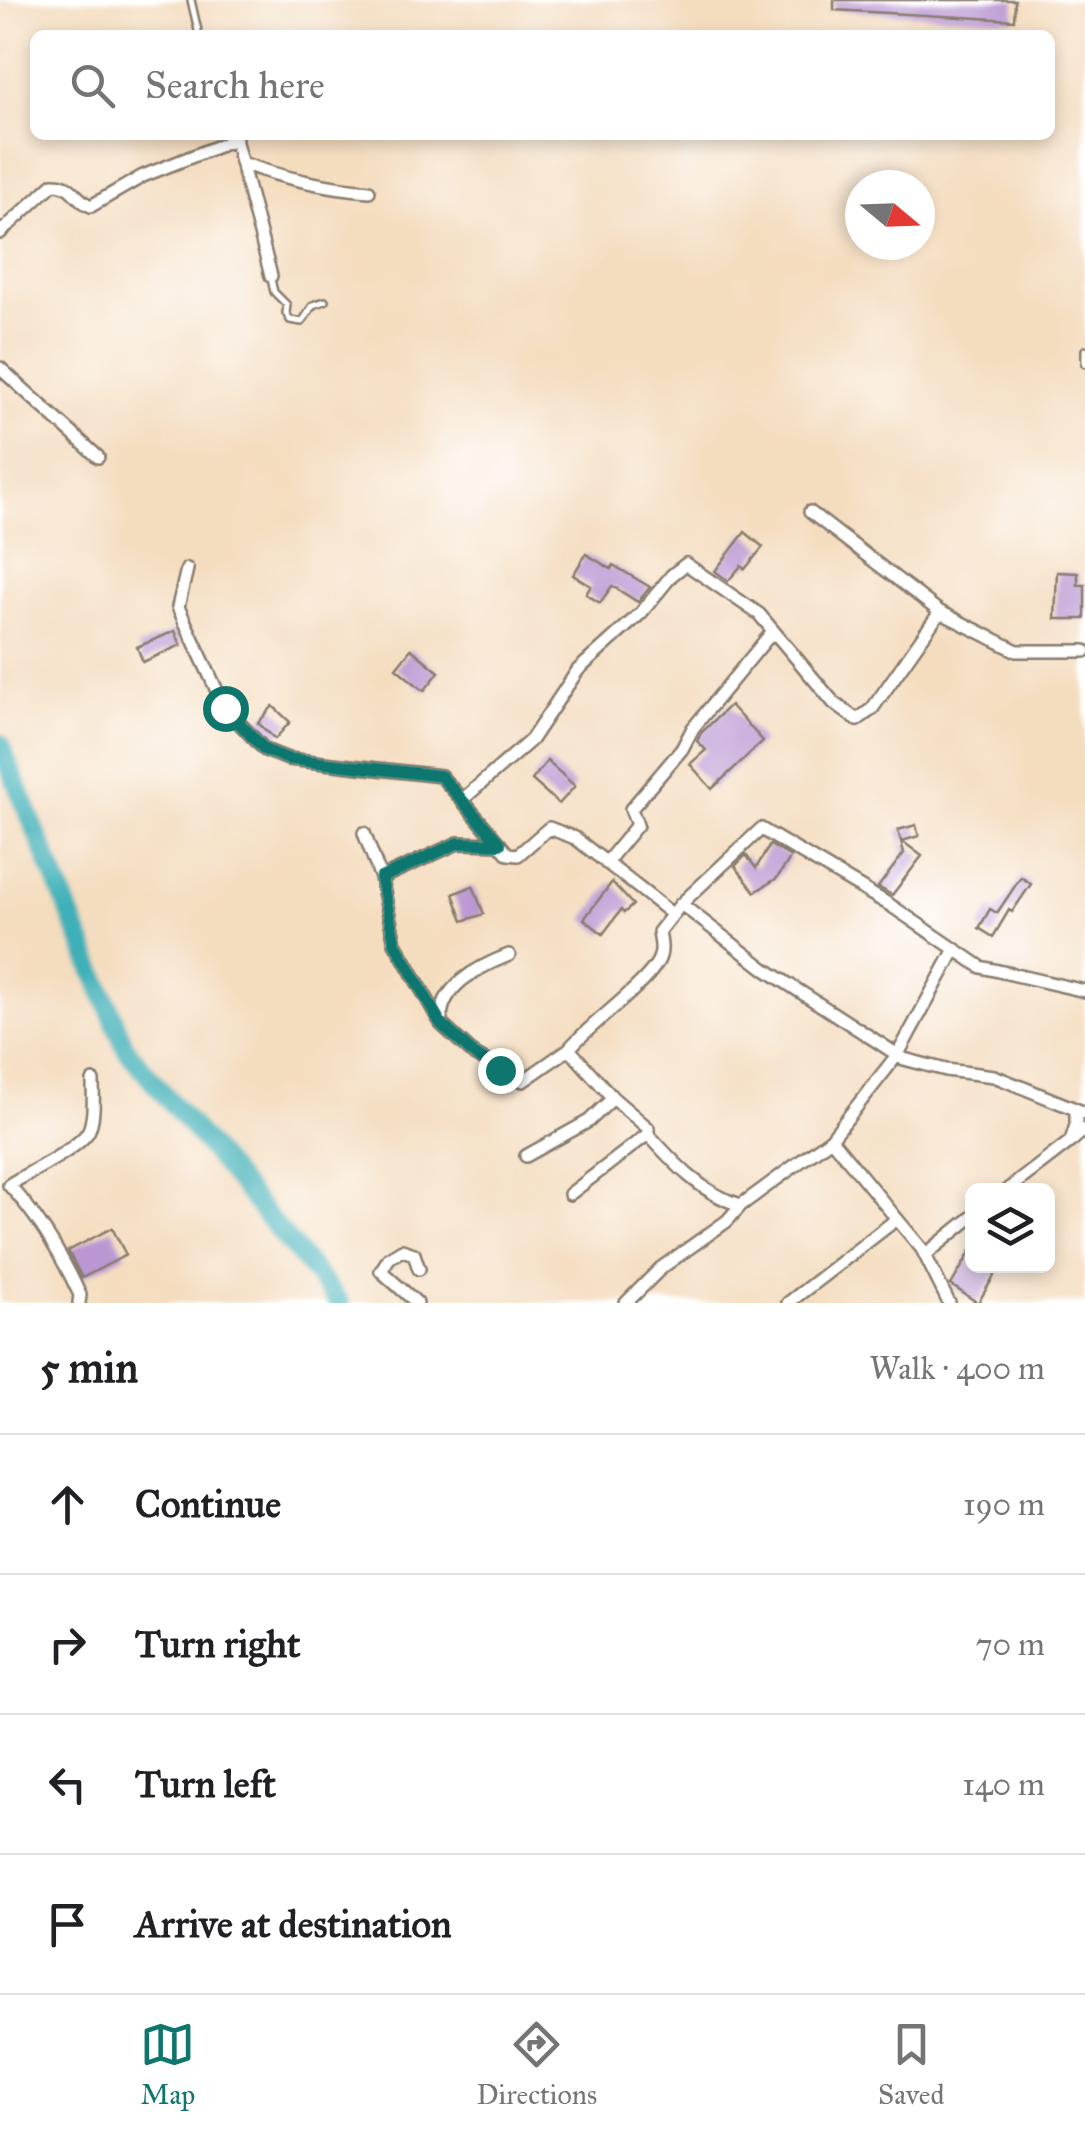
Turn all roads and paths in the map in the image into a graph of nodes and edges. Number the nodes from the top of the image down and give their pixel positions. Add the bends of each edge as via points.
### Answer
1 (191, 0) edge
2 (198, 30) edge
3 (228, 140) edge
4 (236, 140) edge
5 (242, 163) junction
6 (369, 191) dead end
7 (0, 233) edge
8 (271, 276) joint
9 (325, 302) dead end
10 (1085, 350) edge
11 (1085, 364) edge
12 (0, 368) edge
13 (98, 457) dead end
14 (810, 512) dead end
15 (187, 569) dead end
16 (940, 612) junction
17 (772, 631) junction
18 (1085, 651) edge
19 (462, 800) junction
20 (364, 833) dead end
21 (500, 844) junction
22 (606, 863) junction
23 (381, 878) junction
24 (676, 909) junction
25 (954, 951) junction
26 (509, 955) dead end
27 (1085, 992) edge
28 (441, 1024) junction
29 (569, 1048) junction
30 (898, 1054) junction
31 (93, 1081) dead end
32 (613, 1098) junction
33 (1081, 1119) edge
34 (648, 1134) junction
35 (832, 1139) junction
36 (526, 1156) dead end
37 (1016, 1183) edge
38 (4, 1189) edge
39 (570, 1194) dead end
40 (741, 1206) junction
41 (897, 1219) junction
42 (965, 1223) edge
43 (925, 1254) junction
44 (419, 1269) dead end
45 (79, 1303) edge
46 (417, 1303) edge
47 (626, 1303) edge
48 (788, 1303) edge
49 (950, 1303) edge

1 - 2 lane
3 - 7 street via 91,206 72,188 53,184
4 - 5 street
5 - 6 street via 317,186
5 - 8 street
8 - 9 lane via 290,320 302,322 313,305
10 - 11 lane
12 - 13 street
14 - 16 street
15 - 19 street via 178,607 225,708 265,750 288,759 441,776
16 - 17 street via 858,720
16 - 18 street via 1017,651
17 - 19 street via 760,614 686,564 578,670 531,740
17 - 22 street via 630,808 636,825
19 - 21 street
20 - 23 street
21 - 22 street via 518,854 549,828 575,838
21 - 23 street via 458,843
22 - 24 street
23 - 28 street via 395,943
24 - 25 street via 761,829
24 - 29 street via 659,932 655,969
24 - 30 street
25 - 27 street via 981,967
25 - 30 street
26 - 28 street via 447,994
28 - 29 street via 475,1055 523,1081
29 - 32 street
30 - 33 street via 930,1067 994,1076
30 - 35 street
31 - 38 street via 88,1132
32 - 34 street
32 - 36 street via 589,1121
33 - 37 street via 1071,1141
34 - 39 street
34 - 40 street via 700,1184
35 - 40 street
35 - 41 street
38 - 45 street via 55,1247
40 - 47 street
41 - 43 street
41 - 48 street
42 - 43 street
43 - 49 street
44 - 46 street via 414,1254 402,1250 381,1271

